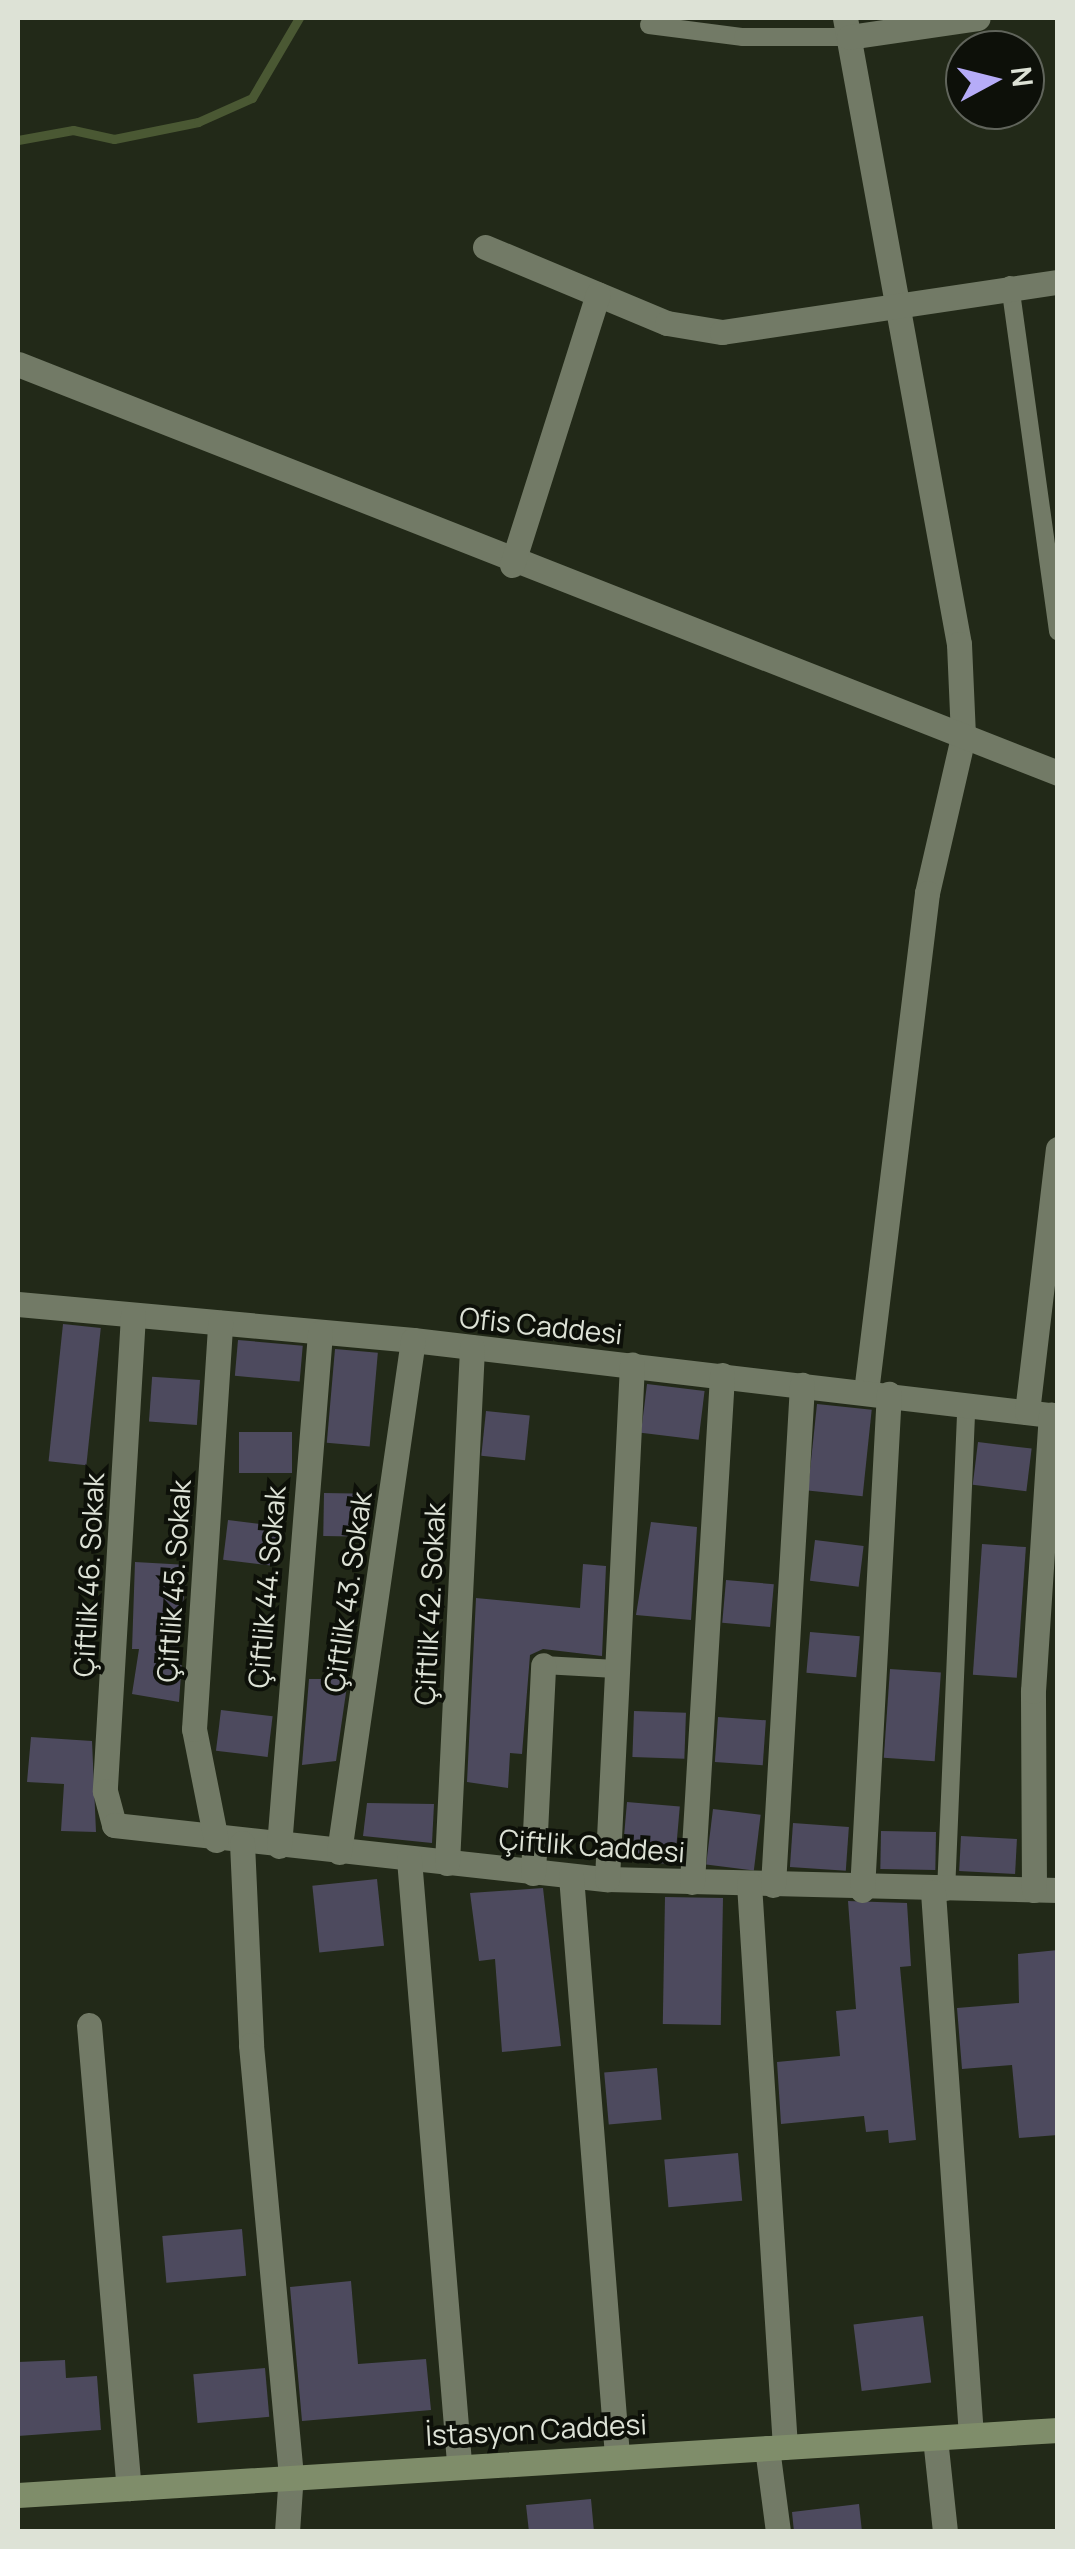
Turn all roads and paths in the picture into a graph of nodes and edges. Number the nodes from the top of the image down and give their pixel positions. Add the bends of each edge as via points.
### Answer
1 (978, 18) edge
2 (649, 25) dead end
3 (847, 27) edge
4 (485, 247) dead end
5 (1058, 282) edge
6 (1010, 284) junction
7 (598, 294) junction
8 (898, 301) junction
9 (18, 364) edge
10 (512, 565) junction
11 (1058, 632) edge
12 (963, 737) junction
13 (1058, 773) edge
14 (1058, 1148) edge
15 (18, 1304) edge
16 (133, 1315) junction
17 (220, 1323) junction
18 (320, 1333) junction
19 (414, 1340) junction
20 (472, 1348) junction
21 (632, 1365) junction
22 (722, 1375) junction
23 (802, 1385) junction
24 (878, 1393) junction
25 (966, 1404) junction
26 (1045, 1414) edge
27 (543, 1665) joint
28 (616, 1669) junction
29 (123, 1830) joint
30 (229, 1841) junction
31 (279, 1846) junction
32 (340, 1852) junction
33 (409, 1859) junction
34 (447, 1863) junction
35 (533, 1872) junction
36 (571, 1876) junction
37 (607, 1879) junction
38 (692, 1882) junction
39 (761, 1885) junction
40 (862, 1890) junction
41 (1046, 1890) edge
42 (940, 1892) junction
43 (89, 2025) dead end
44 (1058, 2430) edge
45 (971, 2435) junction
46 (935, 2438) junction
47 (776, 2448) junction
48 (617, 2455) junction
49 (459, 2462) junction
50 (291, 2473) junction
51 (128, 2488) junction
52 (18, 2495) edge
53 (287, 2532) edge
54 (778, 2532) edge
55 (946, 2532) edge

1 - 3 street
2 - 3 lane via 743,37
3 - 8 street
4 - 7 street
5 - 6 street
6 - 8 street
6 - 11 lane
7 - 8 street via 667,323 722,332
7 - 10 street
8 - 12 street via 959,644
9 - 10 street
10 - 12 street
12 - 13 street
12 - 24 street via 927,893
14 - 26 street
15 - 16 street, Ofis Caddesi
16 - 17 street, Ofis Caddesi
16 - 29 street, Çiftlik 46. Sokak via 105,1791 109,1819
17 - 18 street, Ofis Caddesi
17 - 30 street, Çiftlik 45. Sokak via 194,1729
18 - 19 street, Ofis Caddesi
18 - 31 street, Çiftlik 44. Sokak
19 - 20 street, Ofis Caddesi
19 - 32 street, Çiftlik 43. Sokak
20 - 21 street, Ofis Caddesi
20 - 34 street, Çiftlik 42. Sokak
21 - 22 street, Ofis Caddesi
21 - 28 street
22 - 23 street, Ofis Caddesi
22 - 38 street
23 - 24 street, Ofis Caddesi
23 - 39 street
24 - 25 street, Ofis Caddesi
24 - 40 street
25 - 26 street, Ofis Caddesi
25 - 42 lane
26 - 41 street via 1033,1692
27 - 28 lane
27 - 35 street
28 - 37 street
29 - 30 street, Çiftlik Caddesi
30 - 31 street, Çiftlik Caddesi
30 - 50 street, Çiftlik 45. Sokak
31 - 32 street, Çiftlik Caddesi
32 - 33 street, Çiftlik Caddesi
33 - 34 street, Çiftlik Caddesi
33 - 49 street
34 - 35 street, Çiftlik Caddesi
35 - 36 street, Çiftlik Caddesi
36 - 37 street, Çiftlik Caddesi
36 - 48 street
37 - 38 street, Çiftlik Caddesi
38 - 39 street, Çiftlik Caddesi
39 - 40 street, Çiftlik Caddesi
39 - 47 street
40 - 42 street, Çiftlik Caddesi
41 - 42 street, Çiftlik Caddesi
42 - 45 street
43 - 51 street
44 - 45 main road, İstasyon Caddesi
45 - 46 main road, İstasyon Caddesi
46 - 47 main road, İstasyon Caddesi
46 - 55 street
47 - 48 main road, İstasyon Caddesi
47 - 54 street
48 - 49 main road, İstasyon Caddesi
49 - 50 main road, İstasyon Caddesi
50 - 51 main road, İstasyon Caddesi
50 - 53 street, Çiftlik 45. Sokak
51 - 52 main road, İstasyon Caddesi

